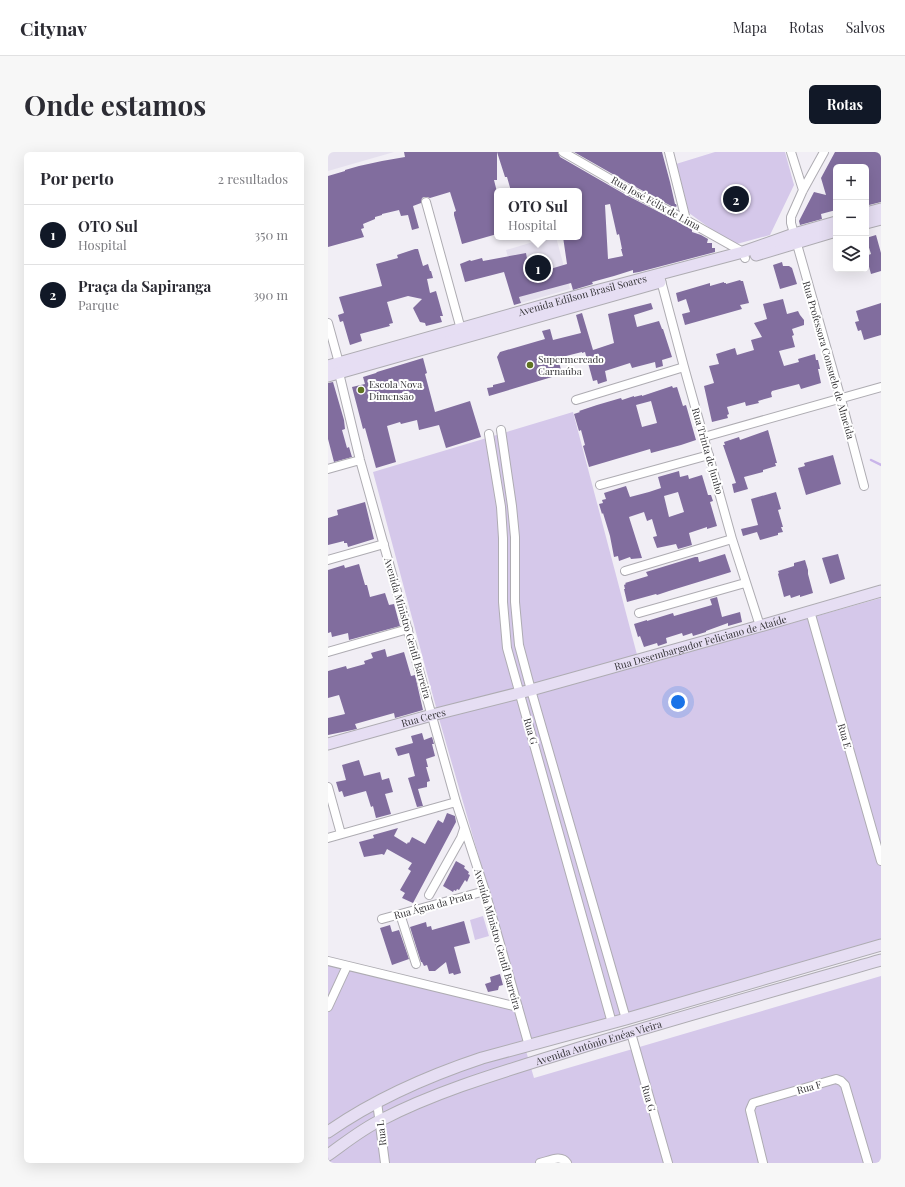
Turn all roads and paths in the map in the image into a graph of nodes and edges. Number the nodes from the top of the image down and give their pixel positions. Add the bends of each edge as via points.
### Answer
1 (563, 152) edge
2 (669, 152) edge
3 (791, 152) edge
4 (824, 152) edge
5 (803, 190) junction
6 (426, 202) dead end
7 (881, 209) edge
8 (869, 212) edge
9 (881, 219) edge
10 (686, 220) junction
11 (869, 222) edge
12 (833, 223) edge
13 (833, 232) edge
14 (795, 238) junction
15 (744, 255) junction
16 (660, 278) junction
17 (328, 323) edge
18 (462, 333) junction
19 (328, 366) edge
20 (684, 367) junction
21 (335, 371) edge
22 (881, 387) edge
23 (841, 399) junction
24 (576, 400) dead end
25 (501, 430) dead end
26 (489, 434) dead end
27 (704, 437) junction
28 (503, 440) junction
29 (490, 442) junction
30 (709, 455) junction
31 (360, 460) junction
32 (328, 469) edge
33 (600, 484) dead end
34 (864, 486) dead end
35 (732, 539) junction
36 (384, 544) junction
37 (328, 560) edge
38 (625, 571) dead end
39 (745, 583) junction
40 (881, 591) edge
41 (810, 612) junction
42 (639, 613) dead end
43 (760, 626) junction
44 (408, 629) junction
45 (328, 652) edge
46 (526, 691) junction
47 (432, 714) junction
48 (328, 744) edge
49 (328, 787) edge
50 (456, 802) junction
51 (464, 829) junction
52 (341, 834) junction
53 (328, 838) edge
54 (881, 861) edge
55 (485, 891) junction
56 (429, 895) dead end
57 (400, 914) junction
58 (382, 919) dead end
59 (881, 945) edge
60 (881, 960) edge
61 (328, 961) edge
62 (416, 964) dead end
63 (347, 966) junction
64 (328, 1007) edge
65 (518, 1007) junction
66 (626, 1019) junction
67 (612, 1023) junction
68 (631, 1032) junction
69 (529, 1046) junction
70 (377, 1102) junction
71 (380, 1120) junction
72 (328, 1132) edge
73 (328, 1155) edge
74 (385, 1163) edge
75 (540, 1163) edge
76 (567, 1163) edge
77 (668, 1163) edge
78 (764, 1163) edge
79 (868, 1163) edge

1 - 10 street, Rua José Félix de Lima
2 - 10 street
3 - 5 street
4 - 5 street, Rua Professora Consuelo de Almeida
5 - 14 street, Rua Professora Consuelo de Almeida via 791,220
6 - 18 street
7 - 8 street
9 - 11 street
10 - 15 street, Rua José Félix de Lima
12 - 14 street, Avenida Edilson Brasil Soares
13 - 14 street, Avenida Edilson Brasil Soares
14 - 15 street, Avenida Edilson Brasil Soares
14 - 23 street, Rua Professora Consuelo de Almeida
15 - 16 street, Avenida Edilson Brasil Soares
16 - 18 street, Avenida Edilson Brasil Soares via 573,297
16 - 20 street, Rua Trinta de Junho
17 - 21 street, Avenida Ministro Gentil Barreira
18 - 21 street, Avenida Edilson Brasil Soares
19 - 21 street, Avenida Edilson Brasil Soares
20 - 24 street
20 - 27 street, Rua Trinta de Junho
21 - 31 street, Avenida Ministro Gentil Barreira
22 - 23 street
23 - 27 street
23 - 34 street, Rua Professora Consuelo de Almeida
25 - 28 street, Rua G
26 - 29 street, Rua G
27 - 30 street, Rua Trinta de Junho
28 - 29 street
28 - 46 street, Rua G via 515,537 515,602
29 - 46 street, Rua G via 501,507 503,602 507,648
30 - 33 street
30 - 35 street, Rua Trinta de Junho
31 - 32 street
31 - 36 street, Avenida Ministro Gentil Barreira
35 - 38 street
35 - 39 street, Rua Trinta de Junho
36 - 37 street
36 - 44 street, Avenida Ministro Gentil Barreira
39 - 42 street
39 - 43 street, Rua Trinta de Junho
40 - 41 street, Rua Desembargador Feliciano de Ataíde
41 - 43 street, Rua Desembargador Feliciano de Ataíde
41 - 54 street, Rua E
43 - 46 street, Rua Desembargador Feliciano de Ataíde
44 - 45 street
44 - 47 street, Avenida Ministro Gentil Barreira
46 - 47 street, Rua Ceres
46 - 66 street, Rua G
46 - 67 street, Rua G
47 - 48 street, Rua Ceres
47 - 50 street, Avenida Ministro Gentil Barreira
49 - 52 street
50 - 51 street, Avenida Ministro Gentil Barreira
50 - 52 street
51 - 55 street, Avenida Ministro Gentil Barreira
51 - 56 street
52 - 53 street
55 - 57 street, Rua Água da Prata
55 - 65 street, Avenida Ministro Gentil Barreira
57 - 58 street, Rua Água da Prata
57 - 62 street
59 - 66 street, Avenida Antônio Enéas Vieira
60 - 68 street, Avenida Antônio Enéas Vieira
61 - 63 street
63 - 64 street
63 - 65 street
65 - 69 street, Avenida Ministro Gentil Barreira
66 - 67 street, Avenida Antônio Enéas Vieira
67 - 69 street, Avenida Antônio Enéas Vieira
68 - 71 street, Avenida Antônio Enéas Vieira via 488,1077
68 - 77 street, Rua G
69 - 70 street, Avenida Antônio Enéas Vieira via 452,1068
70 - 71 street, Rua L
70 - 72 street, Avenida Antônio Enéas Vieira
71 - 73 street, Avenida Antônio Enéas Vieira
71 - 74 street, Rua L
75 - 76 street via 559,1158
78 - 79 street, Rua F via 750,1110 753,1103 836,1079 845,1085

